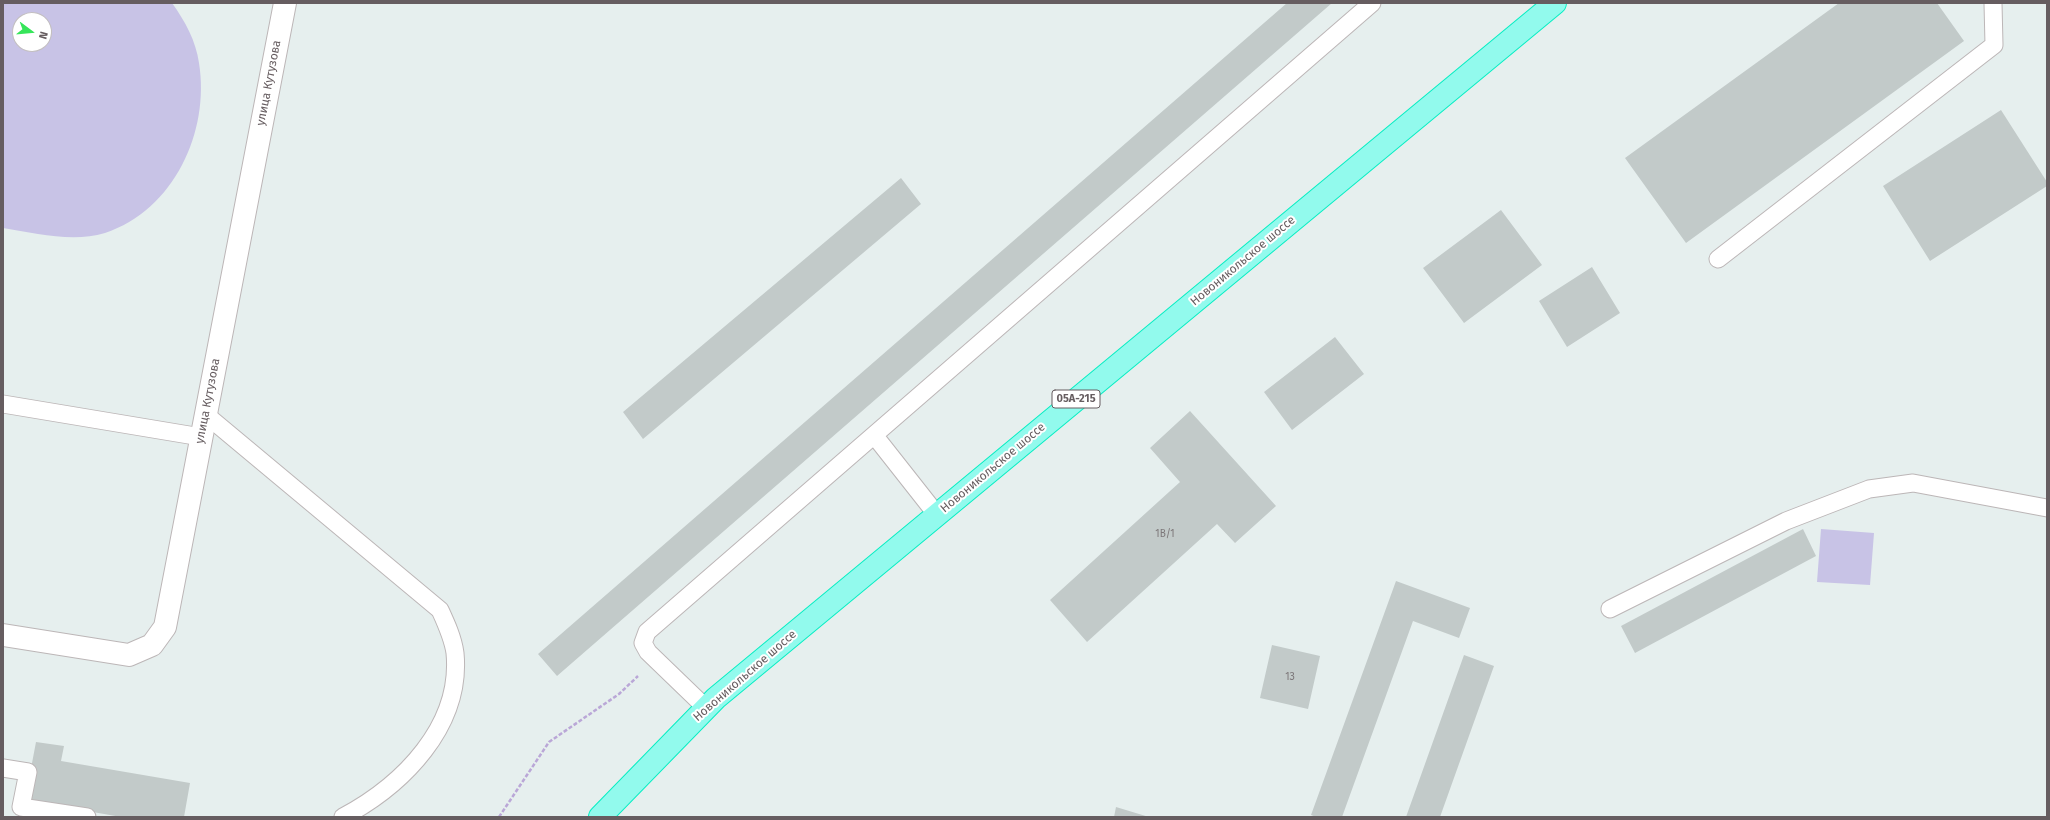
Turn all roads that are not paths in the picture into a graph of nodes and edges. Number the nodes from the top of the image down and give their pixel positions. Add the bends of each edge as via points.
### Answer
1 (284, 3) edge
2 (1372, 3) edge
3 (1555, 3) edge
4 (1992, 3) edge
5 (1718, 259) dead end
6 (3, 404) edge
7 (205, 414) junction
8 (874, 435) junction
9 (201, 437) junction
10 (2047, 508) edge
11 (937, 515) junction
12 (1610, 609) dead end
13 (3, 635) edge
14 (705, 708) junction
15 (3, 768) edge
16 (605, 812) edge
17 (87, 817) edge
18 (343, 817) edge

1 - 7 street, улица Кутузова
2 - 8 lane
3 - 11 highway, Новоникольское шоссе / 05А-215
4 - 5 lane via 1994,45
6 - 9 lane
7 - 9 street, улица Кутузова
7 - 18 lane via 440,610 449,631 455,652 456,676 449,709 425,752 361,808
8 - 11 lane
8 - 14 lane via 647,632 643,643 648,652
9 - 13 street, улица Кутузова via 164,627 152,645 129,655
10 - 12 lane via 1914,483 1869,489 1786,521
11 - 14 highway, Новоникольское шоссе / 05А-215
14 - 16 highway, Новоникольское шоссе / 05А-215
15 - 17 lane via 28,772 21,807

